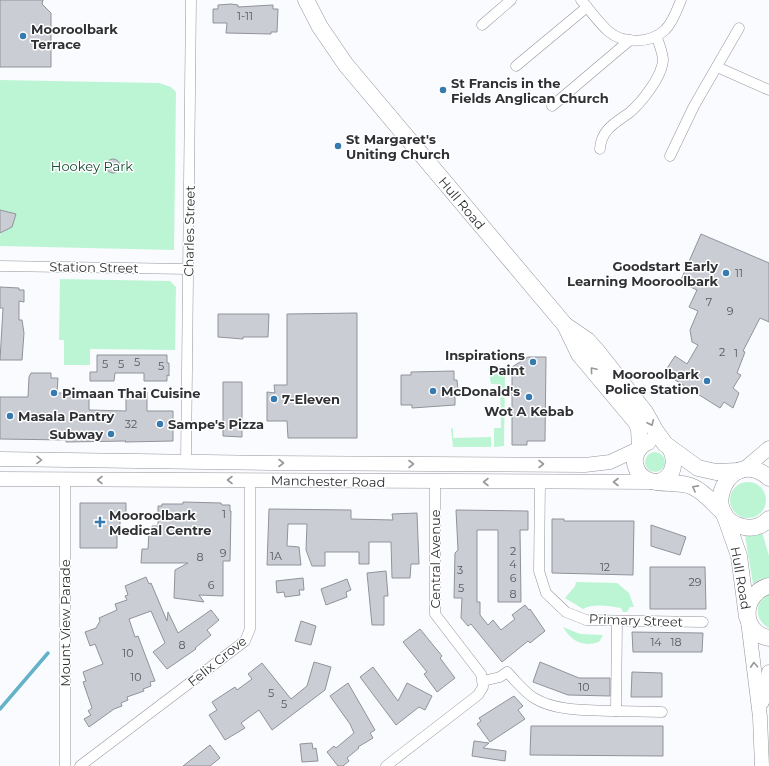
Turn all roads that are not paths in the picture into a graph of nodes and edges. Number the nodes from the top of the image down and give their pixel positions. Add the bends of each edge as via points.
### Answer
1 (191, 0) edge
2 (511, 0) edge
3 (681, 0) edge
4 (309, 1) edge
5 (584, 3) edge
6 (482, 25) dead end
7 (739, 28) dead end
8 (656, 36) junction
9 (630, 40) junction
10 (516, 66) dead end
11 (717, 67) junction
12 (769, 90) edge
13 (552, 106) dead end
14 (600, 149) dead end
15 (670, 156) dead end
16 (0, 266) edge
17 (188, 269) junction
18 (632, 406) junction
19 (668, 446) junction
20 (639, 448) junction
21 (769, 448) edge
22 (0, 460) edge
23 (186, 462) junction
24 (435, 464) junction
25 (741, 470) junction
26 (769, 478) edge
27 (0, 479) edge
28 (65, 480) junction
29 (186, 480) junction
30 (250, 480) junction
31 (435, 482) junction
32 (540, 482) junction
33 (657, 482) junction
34 (724, 514) junction
35 (769, 519) edge
36 (769, 586) edge
37 (748, 619) junction
38 (618, 621) junction
39 (703, 622) dead end
40 (769, 638) edge
41 (769, 672) edge
42 (483, 681) junction
43 (616, 711) junction
44 (662, 712) dead end
45 (760, 717) junction
46 (65, 766) edge
47 (80, 766) edge
48 (386, 766) edge
49 (762, 766) edge

1 - 17 street, Charles Street
2 - 6 street
3 - 8 street via 670,24
4 - 18 main road, Hull Road via 320,27 346,65 565,325 587,340
5 - 9 street via 608,30
5 - 10 street
7 - 11 street
8 - 9 street
8 - 14 street via 663,61 659,72 640,102 606,130 600,140
9 - 13 street
11 - 12 street
11 - 15 street
16 - 17 street, Station Street
17 - 23 street, Charles Street
18 -> 19 main road, Hull Road
18 - 20 main road, Hull Road via 638,426
19 - 20 main road via 651,441
19 - 25 main road, Hull Road via 698,468 716,472
19 - 33 main road, Hull Road via 674,460 672,470 667,478
24 -> 20 main road, Manchester Road via 598,464 622,458
20 - 33 main road, Hull Road via 635,462 638,472 645,479
21 - 25 main road
22 -> 23 main road, Manchester Road
23 -> 24 main road, Manchester Road
23 - 29 main road
24 - 31 main road
25 - 26 main road, Hull Road via 756,470
25 - 34 main road via 729,477 722,488 720,502
27 - 28 main road, Manchester Road
29 -> 28 main road, Manchester Road
28 - 46 street, Mount View Parade
30 -> 29 main road, Manchester Road
30 - 31 main road, Manchester Road
30 - 47 street, Felix Grove via 249,636
32 -> 31 main road, Manchester Road
31 - 42 street, Central Avenue via 435,614 477,669
33 -> 32 main road, Manchester Road
32 - 38 street, Primary Street via 539,571 546,592 567,613 586,620
34 -> 33 main road, Hull Road via 694,487 682,483
34 - 35 main road via 732,522 745,527 759,526
34 - 37 main road, Hull Road via 739,556
36 - 37 main road via 761,589 753,597 748,608
37 - 40 main road via 757,633
45 -> 37 main road
38 - 39 street, Primary Street
38 - 43 street
41 - 45 main road
42 - 43 street via 500,677 507,672 526,692 548,704
42 - 48 street via 482,691 478,695
43 - 44 street
45 - 49 main road

